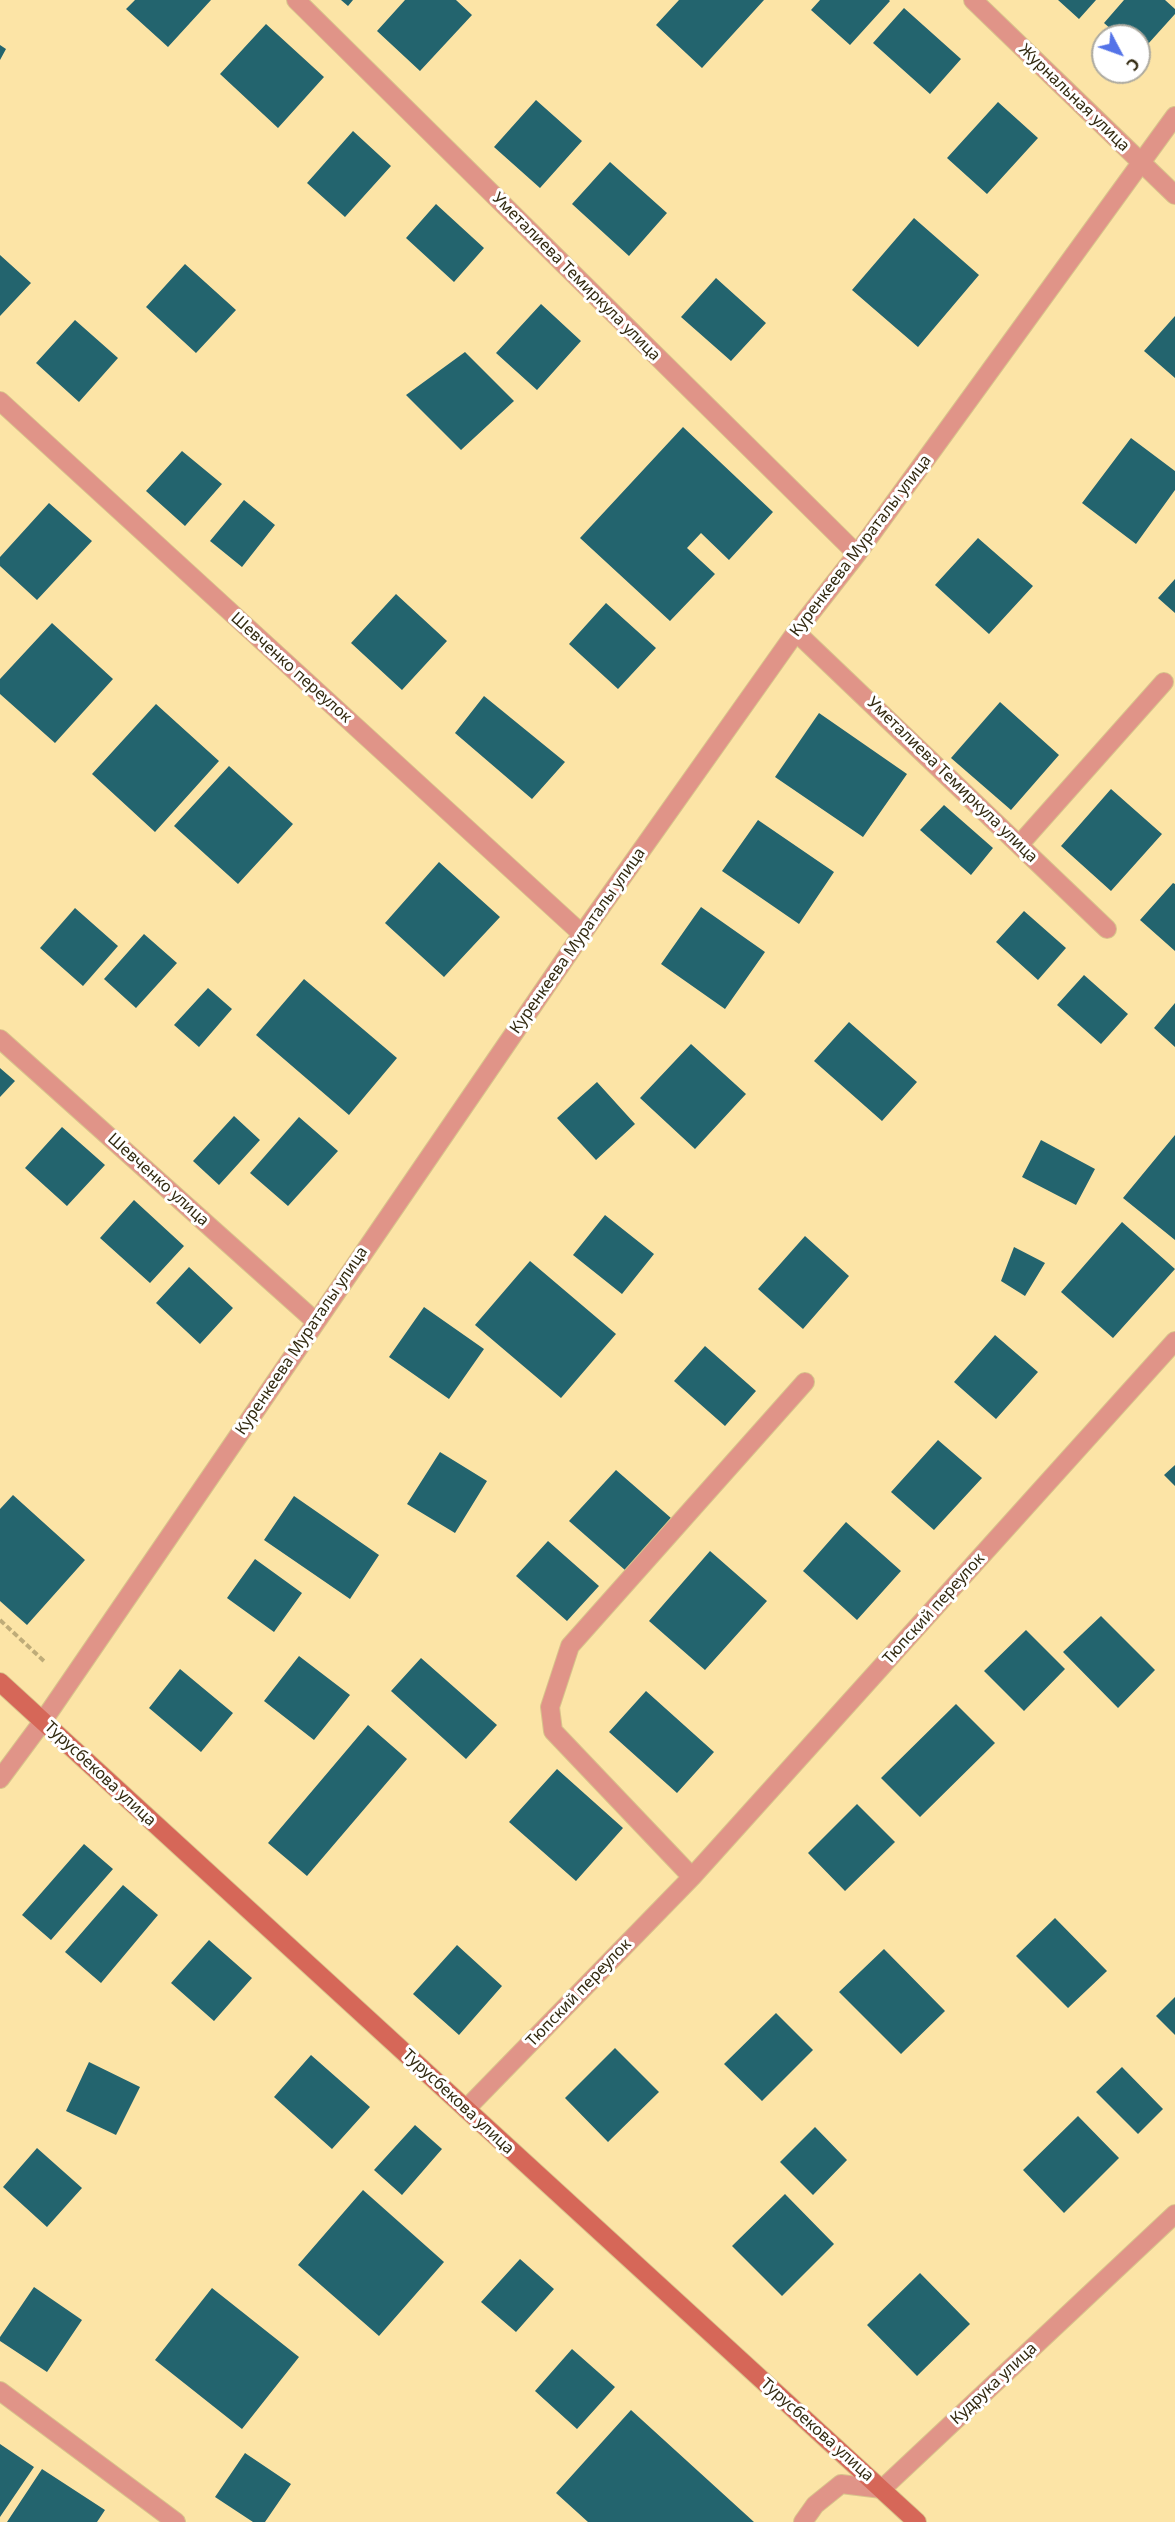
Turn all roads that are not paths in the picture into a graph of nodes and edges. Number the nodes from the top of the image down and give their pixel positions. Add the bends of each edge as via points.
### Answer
1 (296, 0) edge
2 (974, 0) edge
3 (1175, 116) edge
4 (1142, 163) junction
5 (1175, 195) edge
6 (0, 401) edge
7 (856, 554) junction
8 (796, 632) junction
9 (1164, 682) dead end
10 (1019, 845) junction
11 (1107, 929) dead end
12 (582, 934) junction
13 (0, 1040) edge
14 (315, 1321) junction
15 (1175, 1341) edge
16 (805, 1382) dead end
17 (0, 1682) edge
18 (43, 1720) junction
19 (0, 1779) edge
20 (692, 1877) junction
21 (466, 2109) junction
22 (1175, 2214) edge
23 (0, 2391) edge
24 (882, 2489) junction
25 (176, 2522) edge
26 (803, 2522) edge
27 (917, 2522) edge

1 - 7 street, Уметалиева Темиркула улица
2 - 4 street, Журнальная улица
3 - 4 street, Куренкеева Мураталы улица
4 - 5 street, Журнальная улица
4 - 7 street, Куренкеева Мураталы улица
6 - 12 street, Шевченко переулок
7 - 8 street, Куренкеева Мураталы улица
8 - 10 street, Уметалиева Темиркула улица
8 - 12 street, Куренкеева Мураталы улица
9 - 10 street
10 - 11 street, Уметалиева Темиркула улица
12 - 14 street, Куренкеева Мураталы улица
13 - 14 street, Шевченко улица
14 - 18 street, Куренкеева Мураталы улица
15 - 20 street, Тюпский переулок
16 - 20 street via 570,1646 550,1707 553,1731
17 - 18 street, Турусбекова улица
18 - 19 street, Куренкеева Мураталы улица
18 - 21 street, Турусбекова улица
20 - 21 street, Тюпский переулок
21 - 24 street, Турусбекова улица
22 - 24 street, Кудрука улица
23 - 25 street
24 - 26 street via 841,2484 814,2505
24 - 27 street, Турусбекова улица

